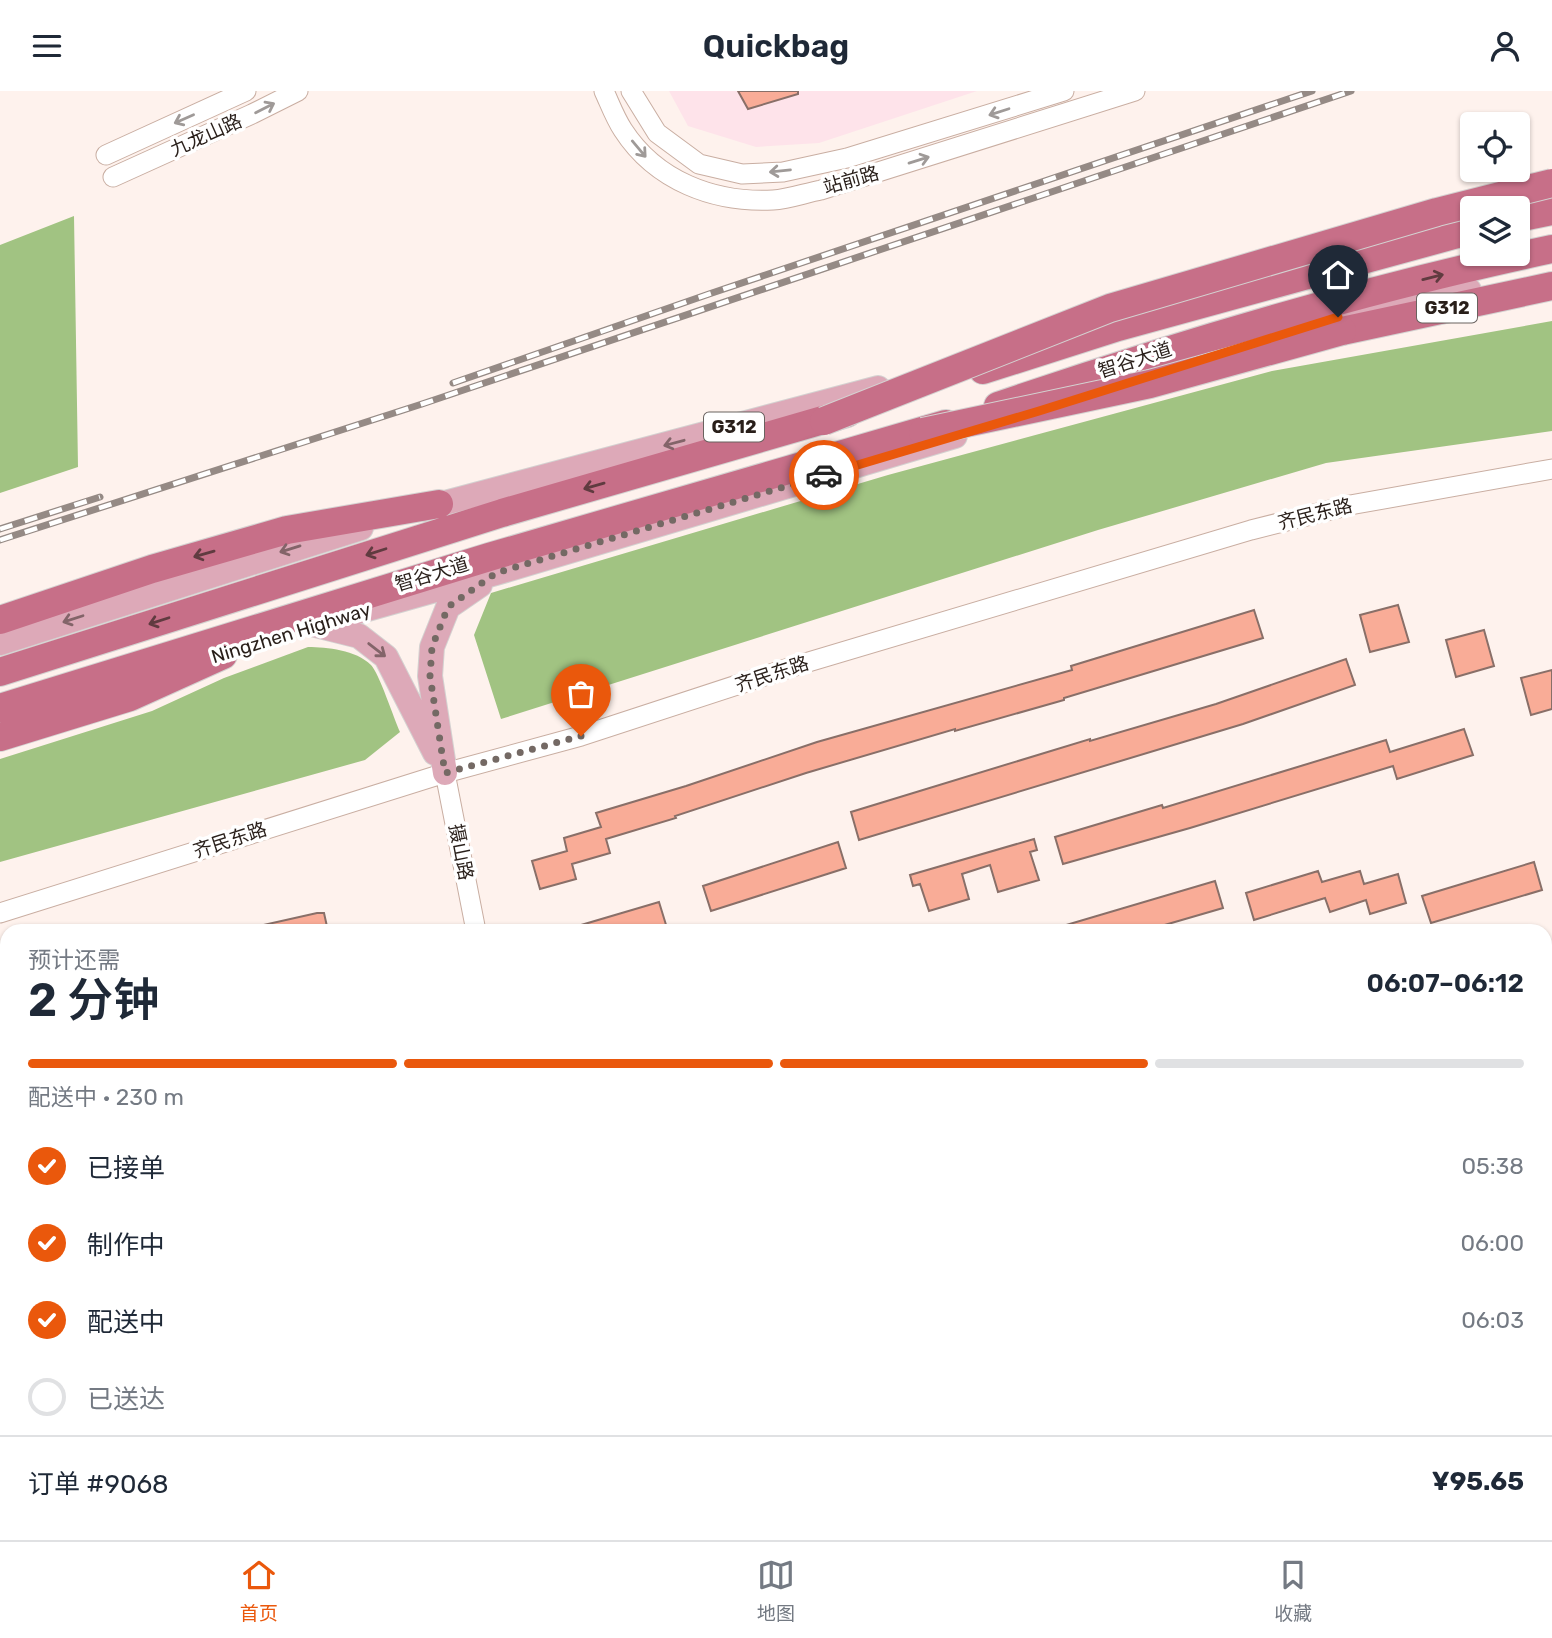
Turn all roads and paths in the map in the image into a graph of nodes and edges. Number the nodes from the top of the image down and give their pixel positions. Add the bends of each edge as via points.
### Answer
1 (246, 91) edge
2 (298, 91) edge
3 (604, 91) edge
4 (631, 91) edge
5 (1064, 91) edge
6 (1135, 91) edge
7 (106, 155) dead end
8 (113, 177) dead end
9 (1551, 202) edge
10 (1530, 211) edge
11 (1460, 226) edge
12 (1460, 233) edge
13 (1552, 249) edge
14 (1552, 273) edge
15 (1552, 286) edge
16 (1552, 295) edge
17 (1342, 331) junction
18 (824, 421) junction
19 (923, 432) junction
20 (1552, 469) edge
21 (439, 504) junction
22 (496, 573) junction
23 (0, 620) edge
24 (314, 624) junction
25 (0, 643) edge
26 (240, 647) junction
27 (0, 672) edge
28 (0, 708) edge
29 (0, 723) edge
30 (0, 737) edge
31 (445, 773) junction
32 (0, 913) edge
33 (475, 924) edge

1 -> 7 street, 九龙山路
8 -> 2 street, 九龙山路
3 -> 6 street, 站前路 via 623,130 650,162 684,185 726,199 775,199 832,186
5 -> 4 street, 站前路 via 847,158 783,172 742,174 699,164 667,141
9 - 10 highway
9 - 18 highway, bridge via 1437,212 1110,308
11 -> 21 main road, G312 via 1332,254 817,405
12 - 18 highway, 智谷大道 / G312, bridge via 1118,327
19 -> 13 highway, 智谷大道 / G312, bridge via 1206,338
14 - 22 main road, Ningzhen Highway / G312 via 1338,317
15 - 17 highway, G312
16 - 17 highway
17 - 19 highway, G312, bridge via 1150,384
18 -> 27 highway, 智谷大道 / G312 via 502,513
19 - 28 highway, 智谷大道 / G312 via 489,557
20 - 31 street, 齐民东路 via 1350,505 1251,530 795,666 581,736
21 -> 23 highway via 287,530
21 -> 25 main road, G312
22 - 24 main road, Ningzhen Highway / G312
22 - 31 main road via 448,607 432,647 430,676
24 - 26 main road, Ningzhen Highway / G312
24 -> 31 main road via 359,636 386,657
26 - 29 main road, Ningzhen Highway / G312
26 - 30 highway via 131,697
31 - 32 street, 齐民东路
31 - 33 street, 摄山路

